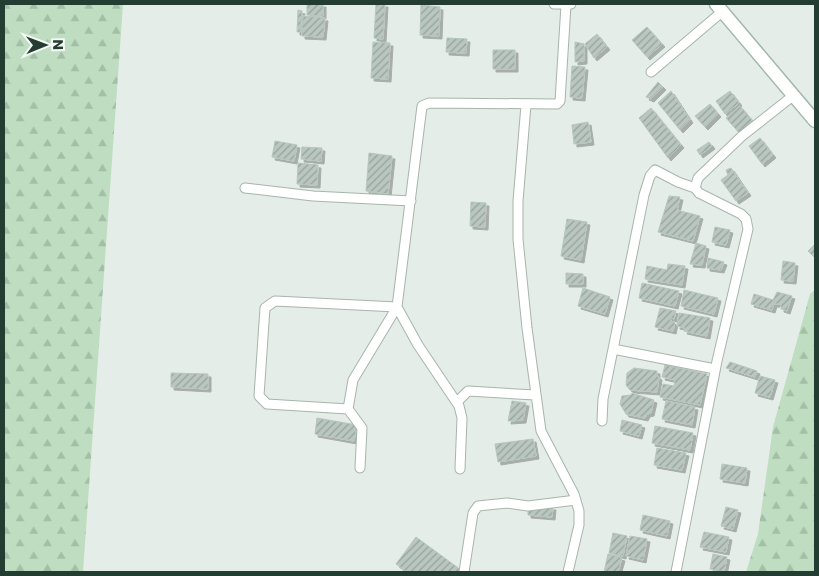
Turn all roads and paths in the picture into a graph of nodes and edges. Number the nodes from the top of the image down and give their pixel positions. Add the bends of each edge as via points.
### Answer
1 (554, 4) edge
2 (569, 4) edge
3 (719, 8) edge
4 (651, 72) dead end
5 (794, 95) junction
6 (526, 105) junction
7 (815, 121) edge
8 (245, 188) dead end
9 (696, 188) junction
10 (411, 201) junction
11 (397, 307) junction
12 (613, 349) junction
13 (715, 369) junction
14 (535, 394) junction
15 (457, 402) junction
16 (348, 410) junction
17 (602, 422) dead end
18 (360, 468) dead end
19 (460, 469) dead end
20 (576, 500) junction
21 (464, 572) edge
22 (568, 572) edge
23 (676, 572) edge

1 - 2 street
2 - 6 street via 560,101 552,105
3 - 4 street
3 - 5 main road
5 - 7 main road
5 - 9 street via 742,136 698,178
6 - 10 street via 425,103 420,111
6 - 14 street via 517,219
8 - 10 street via 313,196
9 - 12 street via 678,182 660,170 655,170 650,176
9 - 13 street via 699,193 741,214 748,224
10 - 11 street
11 - 15 street
11 - 16 street via 353,380
11 - 16 street via 275,301 265,308 259,396 262,401
12 - 13 street
12 - 17 street via 601,410
13 - 23 street
14 - 15 street via 468,391
14 - 20 street via 541,431
15 - 19 street via 462,418
16 - 18 street via 362,428
20 - 21 street via 476,508
20 - 22 street via 579,525

